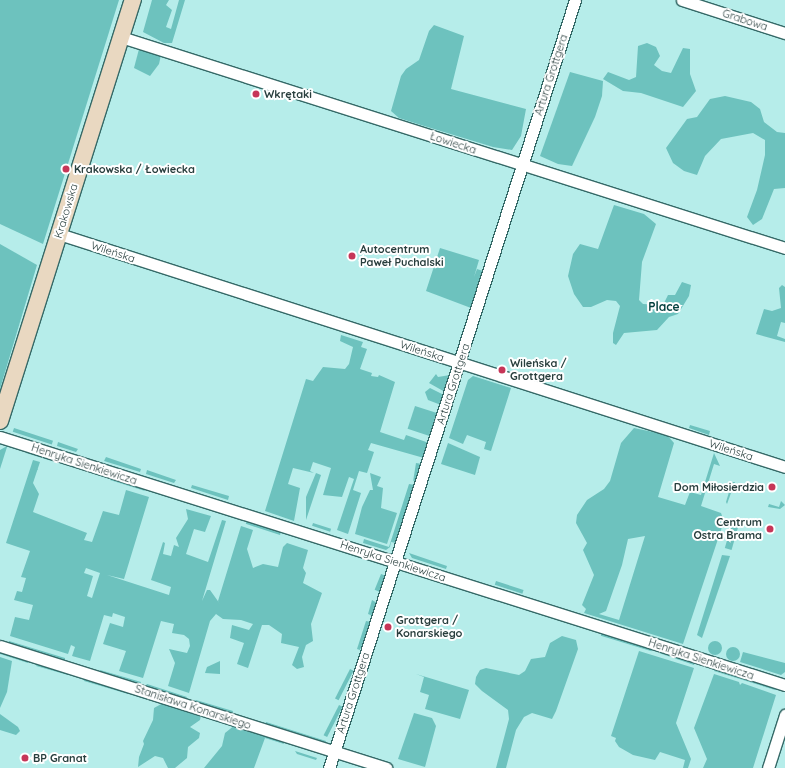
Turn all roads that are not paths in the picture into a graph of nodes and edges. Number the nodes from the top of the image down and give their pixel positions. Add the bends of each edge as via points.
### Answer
1 (133, 0) edge
2 (575, 0) edge
3 (682, 0) edge
4 (785, 33) edge
5 (121, 37) junction
6 (522, 165) junction
7 (59, 234) junction
8 (785, 248) edge
9 (460, 363) junction
10 (0, 421) edge
11 (0, 437) edge
12 (785, 467) edge
13 (396, 562) junction
14 (0, 646) edge
15 (785, 686) edge
16 (785, 715) edge
17 (334, 752) junction
18 (329, 768) edge
19 (386, 768) edge
20 (768, 768) edge

1 - 5 street, Krakowska
2 - 6 street, Artura Grottgera
3 - 4 street, Grabowa
5 - 6 street, Łowiecka
5 - 7 street, Krakowska
6 - 8 street, Łowiecka
6 - 9 street, Artura Grottgera
7 - 9 street, Wileńska
7 - 10 street, Krakowska
9 - 12 street, Wileńska
9 - 13 street, Artura Grottgera
11 - 13 street, Henryka Sienkiewicza
13 - 15 street, Henryka Sienkiewicza
13 - 17 street, Artura Grottgera
14 - 17 street, Stanisława Konarskiego
16 - 20 street
17 - 18 street, Artura Grottgera
17 - 19 street, Stanisława Konarskiego

